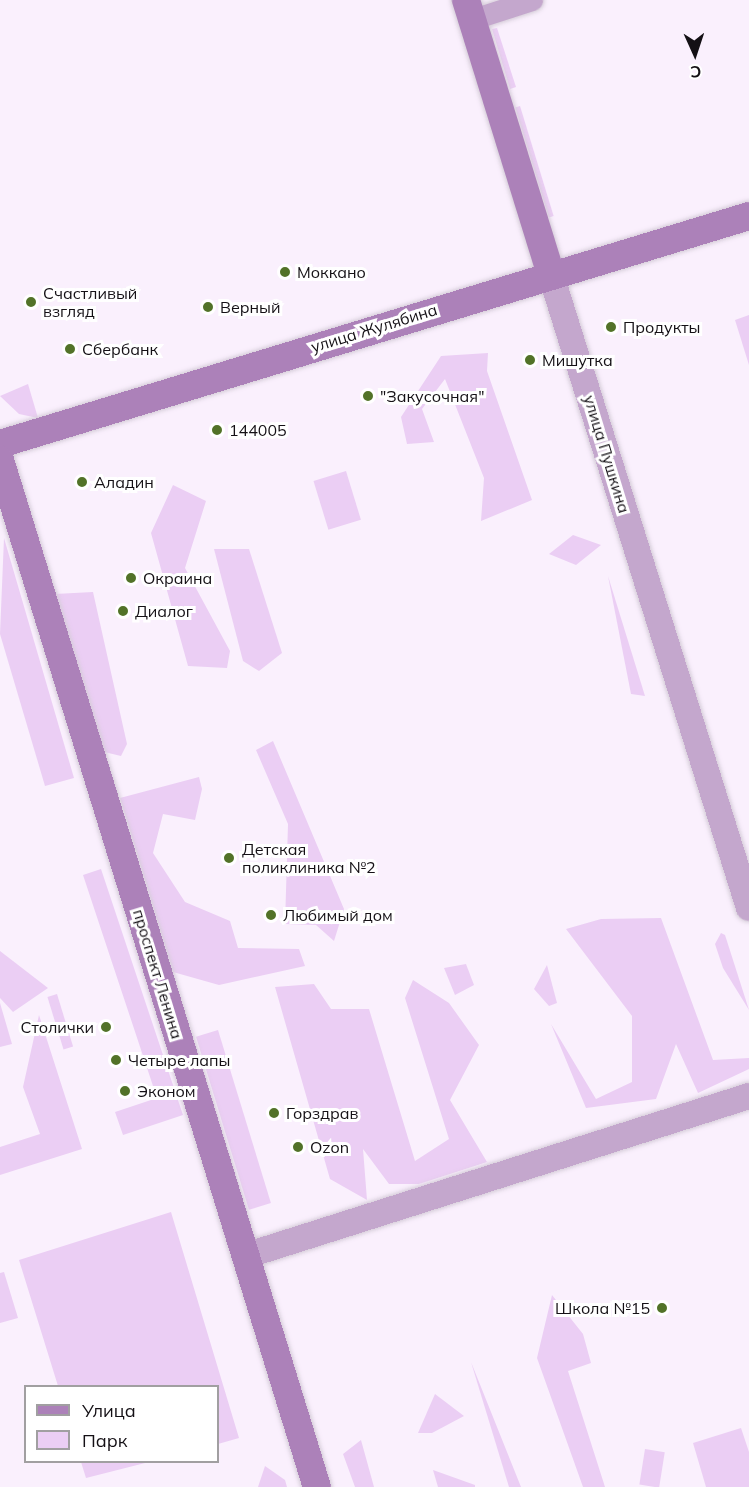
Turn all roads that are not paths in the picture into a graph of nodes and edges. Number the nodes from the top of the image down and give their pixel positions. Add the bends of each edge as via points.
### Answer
1 (532, 0) edge
2 (469, 10) edge
3 (749, 216) edge
4 (550, 275) junction
5 (0, 444) edge
6 (0, 460) edge
7 (749, 908) edge
8 (749, 1096) edge
9 (245, 1256) junction
10 (317, 1487) edge

1 - 2 street
2 - 4 main road, улица Пушкина
3 - 4 main road, улица Жулябина
4 - 5 main road, улица Жулябина
4 - 7 street, улица Пушкина
6 - 9 main road, проспект Ленина
8 - 9 street
9 - 10 main road, проспект Ленина

